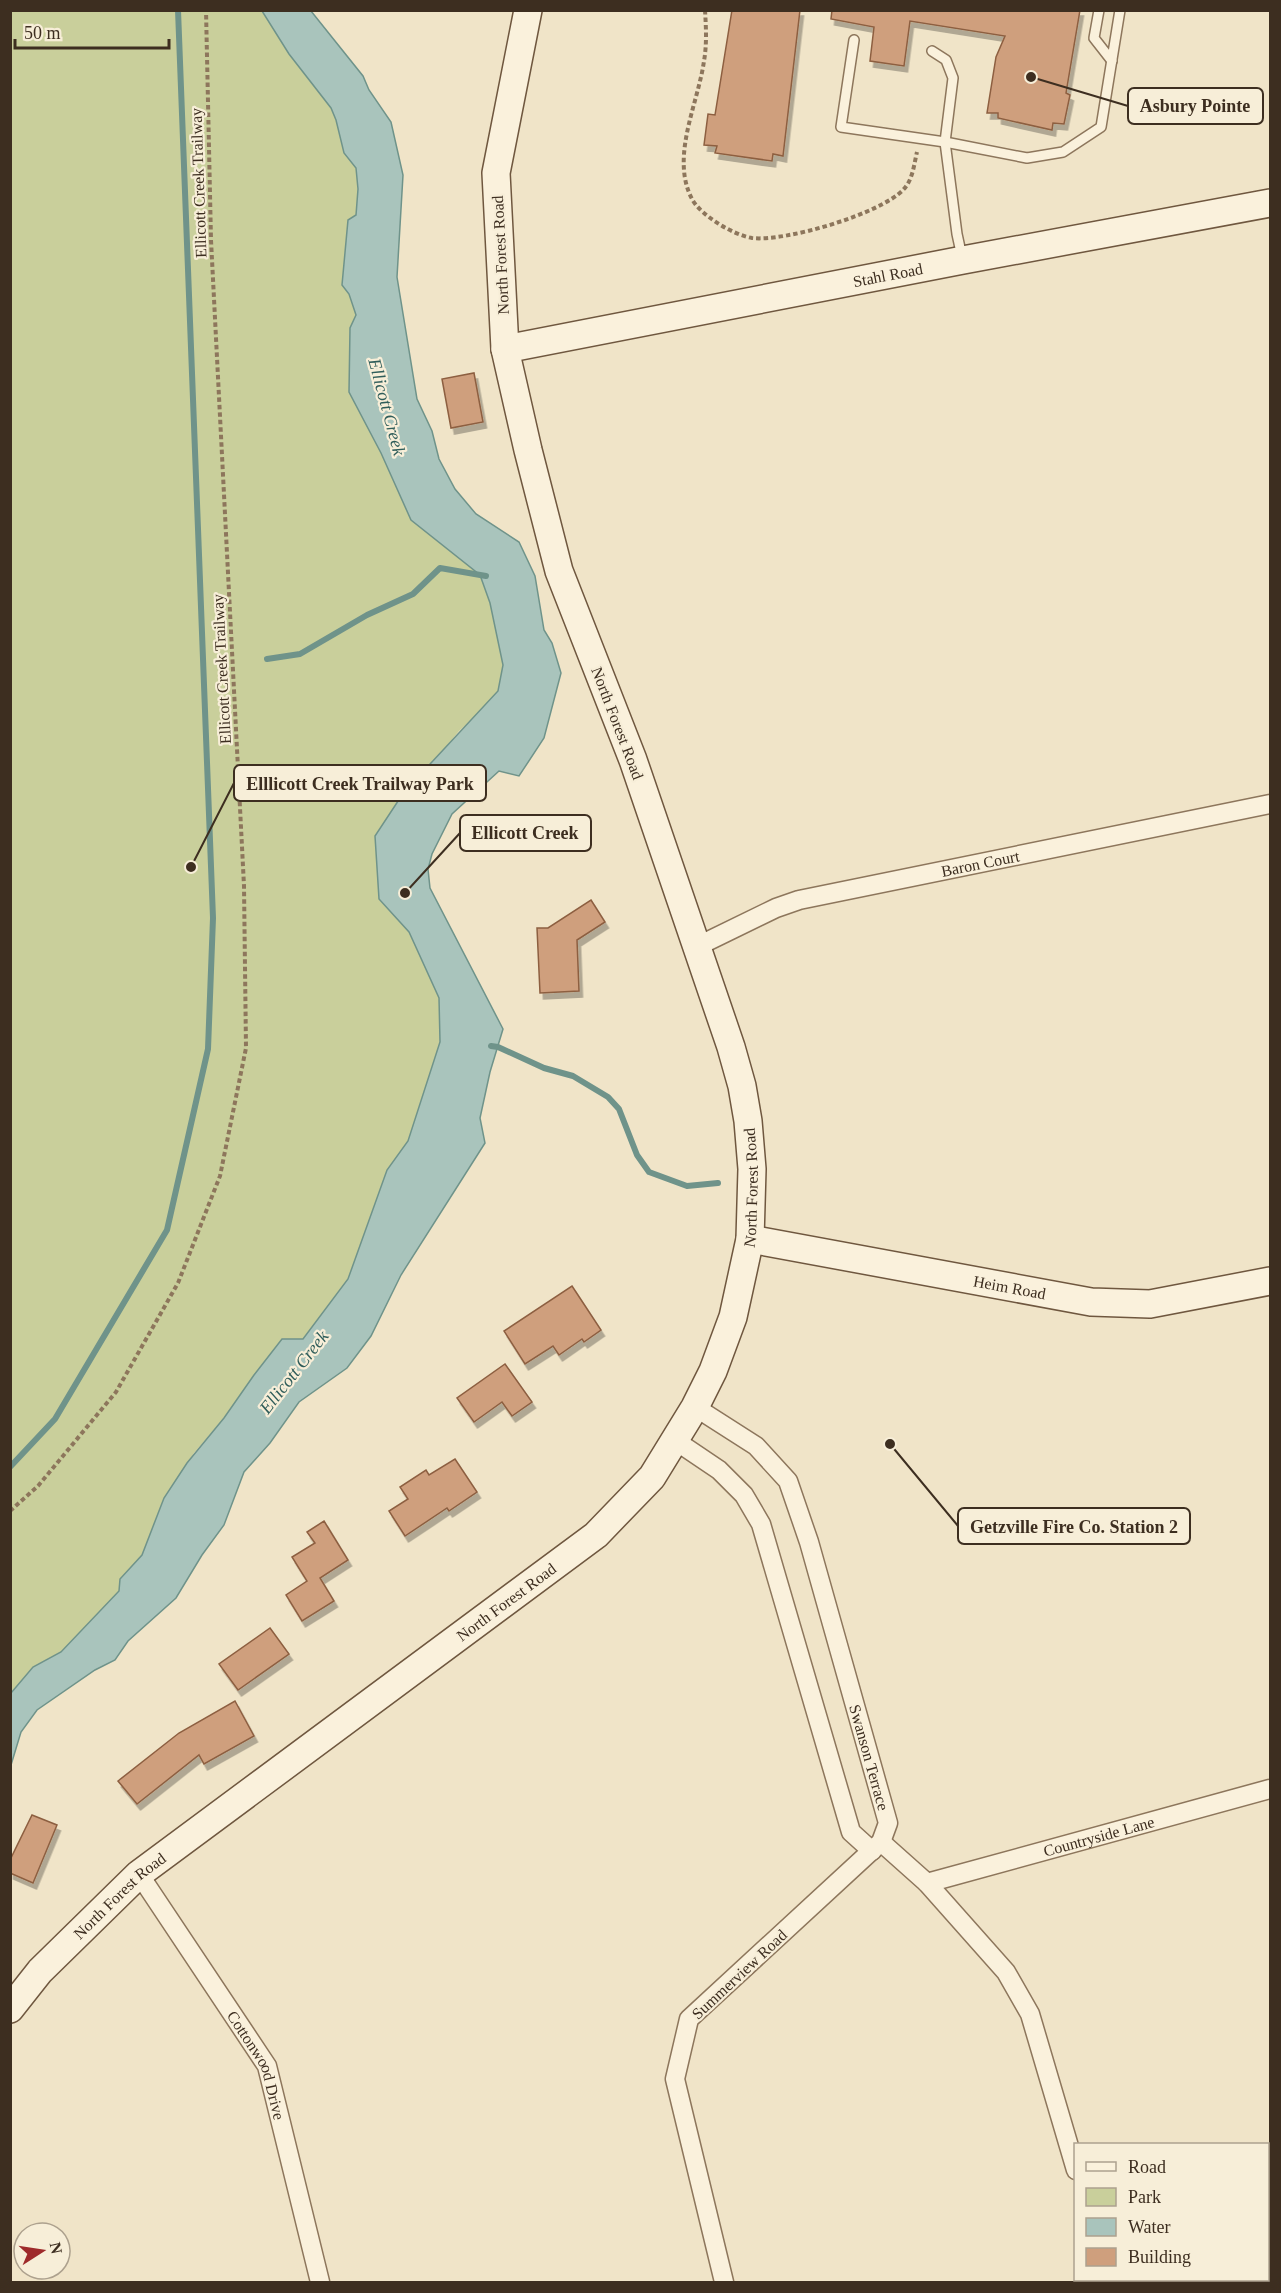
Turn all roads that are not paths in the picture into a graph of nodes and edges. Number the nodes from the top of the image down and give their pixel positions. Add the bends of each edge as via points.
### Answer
1 (528, 10) edge
2 (1099, 10) edge
3 (1120, 10) edge
4 (854, 40) dead end
5 (932, 51) dead end
6 (1112, 61) junction
7 (945, 142) junction
8 (1270, 203) edge
9 (963, 260) junction
10 (505, 349) junction
11 (1270, 804) edge
12 (698, 946) junction
13 (750, 1239) junction
14 (1270, 1281) edge
15 (695, 1407) junction
16 (676, 1441) junction
17 (1270, 1789) edge
18 (877, 1847) junction
19 (139, 1874) junction
20 (927, 1883) junction
21 (10, 2009) edge
22 (1074, 2163) edge
23 (320, 2283) edge
24 (724, 2283) edge

1 - 10 street, North Forest Road via 496,173
2 - 6 lane via 1094,38
3 - 6 lane
4 - 7 lane via 841,128
5 - 7 lane via 946,60 953,78
6 - 7 lane via 1101,127 1064,152 1027,158
7 - 9 lane
8 - 9 street, Stahl Road
9 - 10 street, Stahl Road
10 - 12 street, North Forest Road via 559,571 633,760
11 - 12 street, Baron Court via 799,900
12 - 13 street, North Forest Road via 742,1086 752,1169
13 - 14 street, Heim Road via 1091,1302 1150,1304
13 - 15 street, North Forest Road via 734,1317
15 - 16 street, North Forest Road
15 - 18 street, Swanson Terrace via 756,1446 788,1481 809,1542 888,1823
16 - 18 street via 719,1470 744,1495 761,1524 851,1832
16 - 19 street, North Forest Road via 652,1477 596,1535
17 - 20 street, Countryside Lane
18 - 20 street
18 - 24 street, Summerview Road via 689,2019 675,2079
19 - 21 street, North Forest Road via 40,1971
19 - 23 street, Cottonwood Drive via 267,2066
20 - 22 street via 1006,1972 1030,2014

